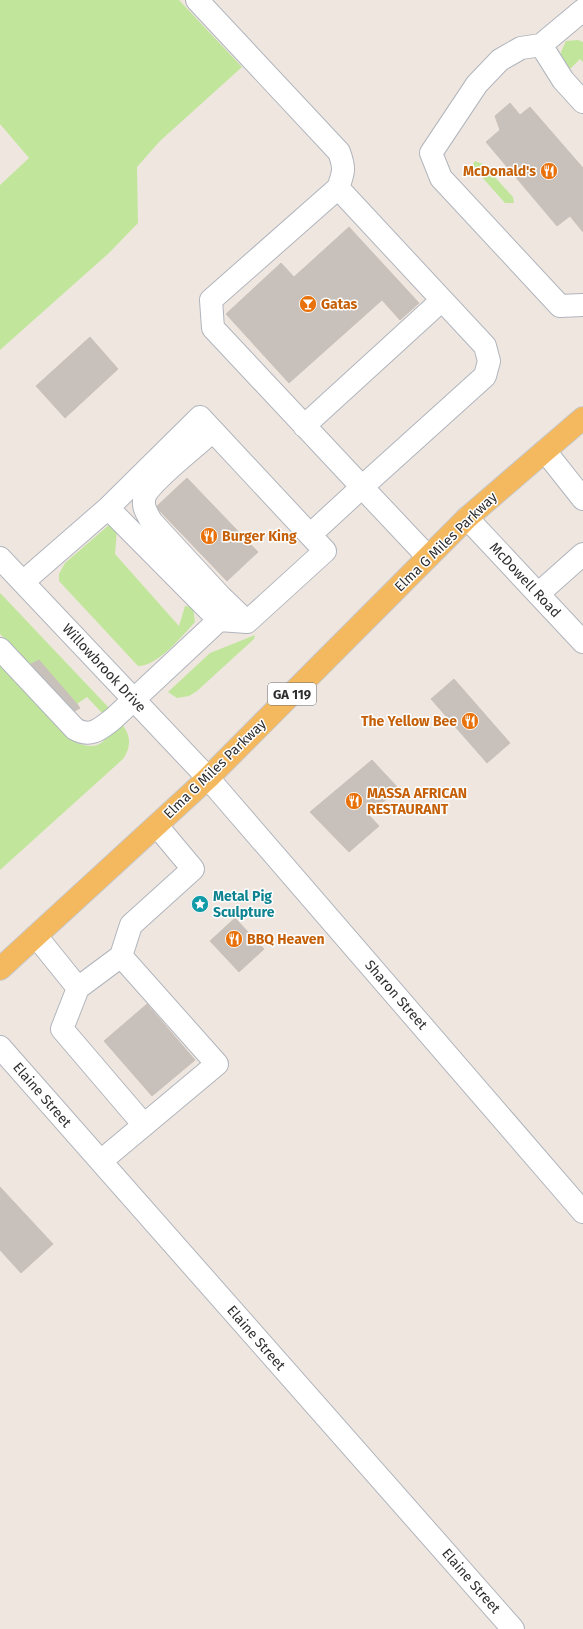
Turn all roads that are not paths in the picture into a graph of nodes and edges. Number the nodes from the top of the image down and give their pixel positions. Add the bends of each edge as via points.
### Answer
1 (197, 0) edge
2 (577, 7) edge
3 (541, 45) junction
4 (583, 102) edge
5 (338, 188) junction
6 (442, 300) junction
7 (583, 304) edge
8 (583, 418) edge
9 (206, 424) junction
10 (304, 426) junction
11 (545, 451) junction
12 (362, 487) junction
13 (583, 500) edge
14 (108, 508) junction
15 (467, 518) junction
16 (310, 535) junction
17 (583, 554) edge
18 (428, 557) junction
19 (0, 558) edge
20 (23, 582) junction
21 (538, 594) junction
22 (219, 620) junction
23 (247, 622) junction
24 (583, 642) edge
25 (0, 649) edge
26 (134, 700) junction
27 (208, 778) junction
28 (157, 826) junction
29 (36, 936) junction
30 (121, 956) junction
31 (0, 968) edge
32 (78, 988) junction
33 (0, 1046) edge
34 (144, 1125) junction
35 (101, 1161) junction
36 (583, 1212) edge
37 (513, 1629) edge

1 - 5 street via 338,152 344,164
2 - 3 street
3 - 4 street via 563,80
3 - 7 street via 521,48 500,60 477,84 431,153 441,178 560,306
5 - 6 street
5 - 10 street via 211,300 213,328
6 - 10 street
6 - 12 street via 485,346 489,361 485,376
8 - 11 main road, Elma G Miles Parkway / GA 119
9 - 14 street
9 - 16 street
9 - 23 street via 149,489 143,500 144,505 151,521
10 - 12 street
11 - 13 street
11 - 15 main road, Elma G Miles Parkway / GA 119
12 - 16 street
12 - 18 street
14 - 20 street
14 - 22 street
15 - 18 main road, Elma G Miles Parkway / GA 119
15 - 21 street, McDowell Road
16 - 23 street via 325,551
17 - 21 street
18 - 27 main road, Elma G Miles Parkway / GA 119
19 - 20 street, Willowbrook Drive
20 - 26 street, Willowbrook Drive
21 - 24 street, McDowell Road
22 - 23 street
22 - 26 street
25 - 26 street via 75,729 82,733 97,732
26 - 27 street, Willowbrook Drive
27 - 28 main road, Elma G Miles Parkway / GA 119
27 - 36 street, Sharon Street
28 - 29 main road, Elma G Miles Parkway / GA 119
28 - 30 street via 193,869 131,925
29 - 31 main road, Elma G Miles Parkway / GA 119
29 - 32 street
30 - 32 street
30 - 34 street via 216,1064
32 - 34 street via 62,1028
33 - 35 street, Elaine Street
34 - 35 street
35 - 37 street, Elaine Street

